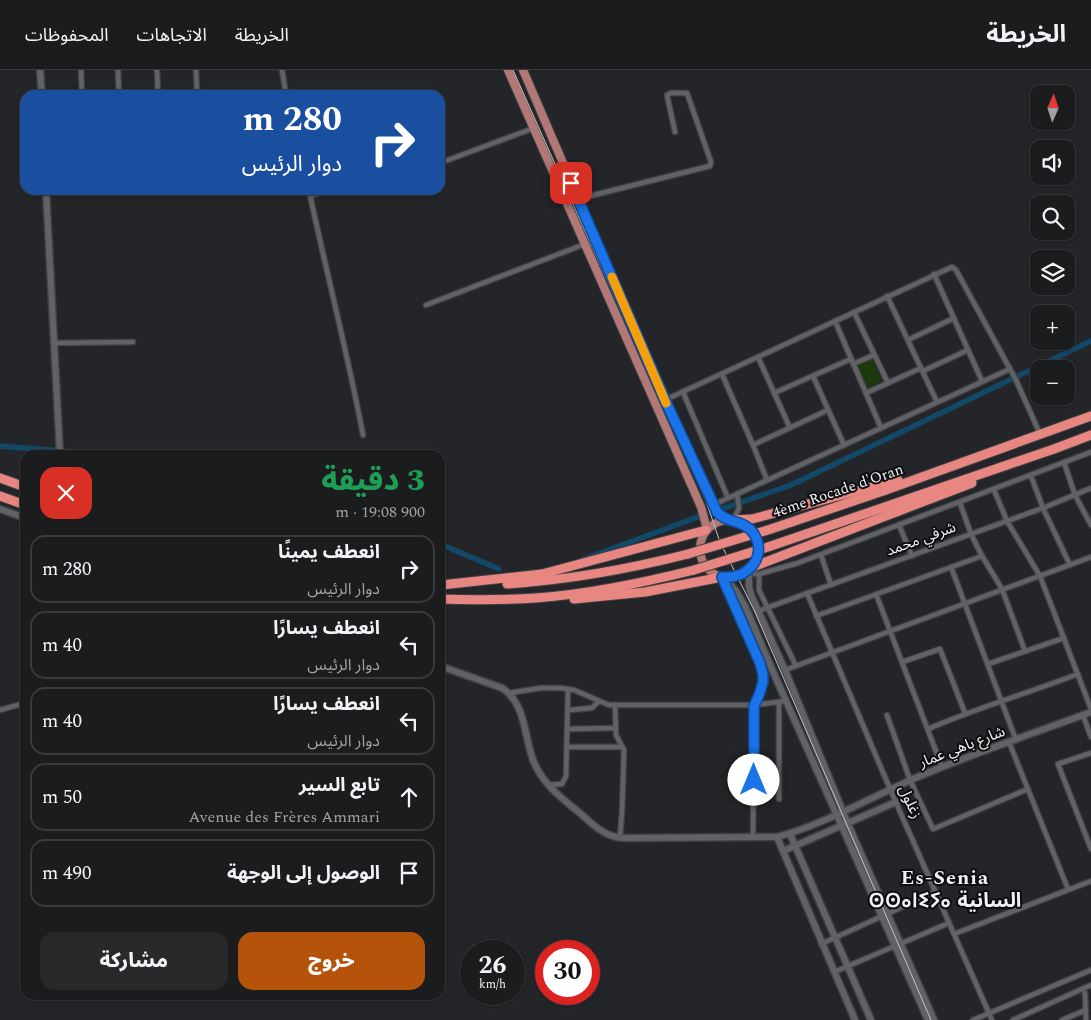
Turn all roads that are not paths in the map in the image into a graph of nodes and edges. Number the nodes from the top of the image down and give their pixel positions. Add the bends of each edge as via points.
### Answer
1 (40, 70) edge
2 (81, 70) edge
3 (118, 70) edge
4 (157, 70) edge
5 (196, 70) edge
6 (282, 70) edge
7 (508, 70) edge
8 (522, 70) edge
9 (42, 90) edge
10 (82, 90) edge
11 (119, 90) edge
12 (158, 90) edge
13 (197, 90) edge
14 (285, 90) edge
15 (534, 128) junction
16 (675, 132) dead end
17 (445, 161) edge
18 (46, 195) edge
19 (310, 195) edge
20 (578, 199) junction
21 (585, 244) junction
22 (934, 274) junction
23 (887, 296) junction
24 (426, 305) dead end
25 (854, 312) junction
26 (954, 318) junction
27 (835, 321) junction
28 (908, 340) junction
29 (133, 342) dead end
30 (54, 343) junction
31 (968, 350) junction
32 (874, 355) junction
33 (758, 356) junction
34 (852, 362) junction
35 (1010, 369) junction
36 (922, 370) junction
37 (722, 374) junction
38 (813, 376) junction
39 (982, 381) junction
40 (888, 383) junction
41 (683, 392) junction
42 (774, 393) junction
43 (866, 393) junction
44 (665, 400) junction
45 (937, 402) junction
46 (828, 410) junction
47 (1091, 416) edge
48 (790, 428) junction
49 (881, 428) junction
50 (1091, 434) edge
51 (363, 435) dead end
52 (1040, 435) junction
53 (754, 445) junction
54 (844, 445) junction
55 (60, 450) edge
56 (1054, 450) junction
57 (1091, 452) edge
58 (1064, 462) junction
59 (945, 469) junction
60 (1031, 476) junction
61 (0, 478) edge
62 (767, 480) junction
63 (20, 485) edge
64 (1091, 488) edge
65 (994, 490) junction
66 (737, 494) junction
67 (1074, 495) junction
68 (0, 496) edge
69 (728, 498) junction
70 (960, 502) junction
71 (20, 503) edge
72 (713, 505) junction
73 (1043, 508) junction
74 (0, 509) edge
75 (20, 516) edge
76 (732, 520) junction
77 (1007, 521) junction
78 (900, 525) junction
79 (1091, 525) edge
80 (707, 530) junction
81 (971, 534) junction
82 (821, 555) junction
83 (912, 556) junction
84 (982, 556) junction
85 (1091, 557) edge
86 (1070, 565) junction
87 (951, 567) junction
88 (750, 569) junction
89 (760, 574) junction
90 (1040, 576) junction
91 (723, 577) junction
92 (445, 585) edge
93 (445, 585) edge
94 (831, 585) junction
95 (1002, 589) junction
96 (807, 593) junction
97 (876, 594) junction
98 (445, 599) edge
99 (479, 600) junction
100 (965, 602) junction
101 (767, 608) junction
102 (758, 611) junction
103 (816, 616) junction
104 (891, 631) junction
105 (1064, 638) junction
106 (1025, 651) junction
107 (832, 654) junction
108 (902, 662) junction
109 (988, 664) junction
110 (796, 666) junction
111 (445, 668) edge
112 (762, 668) junction
113 (754, 670) dead end
114 (785, 670) junction
115 (1078, 674) junction
116 (568, 689) junction
117 (509, 693) junction
118 (600, 701) junction
119 (783, 702) junction
120 (1002, 702) junction
121 (20, 704) edge
122 (615, 705) junction
123 (754, 706) junction
124 (0, 710) edge
125 (569, 710) junction
126 (1088, 712) edge
127 (965, 713) junction
128 (887, 716) dead end
129 (1091, 720) edge
130 (616, 728) junction
131 (568, 729) junction
132 (928, 729) junction
133 (1091, 737) edge
134 (1012, 741) junction
135 (567, 747) junction
136 (622, 747) junction
137 (1091, 753) edge
138 (942, 767) junction
139 (910, 780) junction
140 (562, 784) junction
141 (548, 785) junction
142 (890, 789) junction
143 (1028, 790) junction
144 (558, 796) junction
145 (779, 800) dead end
146 (896, 802) junction
147 (843, 810) junction
148 (836, 814) junction
149 (845, 825) junction
150 (790, 834) junction
151 (620, 837) junction
152 (753, 837) junction
153 (777, 837) junction
154 (795, 846) junction
155 (1091, 849) edge
156 (782, 851) junction
157 (1091, 881) edge
158 (1068, 890) junction
159 (936, 892) junction
160 (885, 916) junction
161 (949, 923) junction
162 (954, 934) junction
163 (835, 937) junction
164 (822, 944) junction
165 (898, 944) junction
166 (847, 966) junction
167 (1091, 970) edge
168 (834, 972) junction
169 (1091, 985) edge
170 (1083, 991) junction
171 (1091, 993) edge
172 (1086, 1010) junction
173 (989, 1013) junction
174 (855, 1020) edge
175 (871, 1020) edge
176 (928, 1020) edge
177 (934, 1020) edge
178 (973, 1020) edge
179 (992, 1020) edge
180 (1012, 1020) edge
181 (1062, 1020) edge
182 (1086, 1020) edge

1 - 9 main road
2 - 10 street
3 - 11 street
4 - 12 street
5 - 13 street
6 - 14 street
7 - 15 main road
8 - 20 main road
15 - 17 street
15 - 21 main road
16 - 20 street via 666,95 687,94 710,166
18 - 30 main road
19 - 51 street
20 - 44 main road
21 - 24 street
21 - 80 main road via 701,507
22 - 23 street
22 - 26 street
22 - 35 street via 950,267 956,270
23 - 25 street
23 - 28 street
25 - 27 street
25 - 32 street
26 - 28 street
26 - 31 street
27 - 33 street
27 - 34 street
28 - 36 street
29 - 30 street
30 - 55 main road
31 - 36 street
31 - 39 street
32 - 34 street
32 - 40 street
33 - 37 street
33 - 42 street
34 - 38 street
34 - 43 street
35 - 39 street
35 - 52 street
36 - 40 street
36 - 45 street
37 - 41 street
37 - 53 street
38 - 42 street
38 - 46 street
39 - 45 street
40 - 43 street
41 - 44 street
41 - 69 street
42 - 48 street
43 - 49 street
44 - 72 main road
45 - 49 street
46 - 48 street
46 - 54 street
47 - 52 highway, 4ème Rocade d'Oran
48 - 53 street
49 - 54 street
50 - 56 highway, 4ème Rocade d'Oran
52 - 59 highway, 4ème Rocade d'Oran
53 - 62 street
54 - 62 street
56 - 88 highway
56 - 99 highway, 4ème Rocade d'Oran, bridge via 694,570 577,593
57 - 58 street
58 - 60 street
58 - 67 street
59 - 76 highway via 752,520
59 - 92 highway, 4ème Rocade d'Oran, bridge via 688,554 614,571 544,582
60 - 65 street
60 - 73 street
61 - 63 highway
62 - 66 street
64 - 67 street, شرفي محمد
65 - 70 street
65 - 77 street
66 - 69 street
66 - 76 street via 740,506
67 - 73 street, شرفي محمد
67 - 79 street
68 - 71 highway
69 - 72 street
70 - 78 street
70 - 81 street
72 - 76 main road via 722,517
73 - 77 street, شرفي محمد
73 - 86 street
74 - 75 main road
76 - 80 main road via 715,523
76 - 88 main road via 747,526 755,536 757,556
77 - 81 street, شرفي محمد
77 - 90 street
78 - 82 street
78 - 83 street
80 - 91 main road via 700,554 708,569
80 - 93 highway via 542,574
81 - 83 street, شرفي محمد
81 - 84 street
82 - 89 street
82 - 94 street
83 - 94 street, شرفي محمد
84 - 87 street
84 - 95 street
85 - 86 street
86 - 90 street
87 - 97 street
87 - 100 street
88 - 89 street
88 - 91 main road via 737,577
88 - 102 main road via 750,590
89 - 101 street via 759,588
90 - 95 street
90 - 105 street
91 - 99 highway via 645,592 557,601
91 - 112 street
91 - 119 main road via 745,606
94 - 96 street, شرفي محمد
95 - 100 street
95 - 106 street
96 - 101 street, شرفي محمد
96 - 103 street, زغلول
97 - 103 street
97 - 104 street
98 - 99 highway, 4ème Rocade d'Oran
100 - 104 street
100 - 109 street
101 - 102 street, شرفي محمد
101 - 110 street
102 - 114 main road
103 - 107 street, زغلول
104 - 107 street
104 - 108 street
105 - 106 street
105 - 115 street
106 - 109 street
107 - 110 street
107 - 142 street, زغلول
108 - 127 street via 940,649
108 - 132 street
109 - 120 street
110 - 114 street
111 - 117 main road
112 - 113 street
112 - 123 street via 762,688
114 - 147 main road
115 - 120 street
115 - 126 street
116 - 117 street via 541,688
116 - 118 street
116 - 125 street
117 - 141 main road via 520,709 536,768
118 - 122 street
118 - 125 street via 592,708
119 - 123 street
119 - 145 street
119 - 148 main road
120 - 127 street
120 - 134 street
121 - 124 street
122 - 123 street
122 - 130 street
123 - 152 street
125 - 131 street
126 - 129 street
126 - 133 street
126 - 134 main road, شارع باهي عمار
127 - 132 street
128 - 139 street
130 - 131 street
130 - 136 street
131 - 135 street
132 - 138 street
134 - 138 main road, شارع باهي عمار
134 - 143 street
135 - 136 street
135 - 140 street via 566,776
136 - 151 street
137 - 155 street via 1058,764
138 - 139 main road, شارع باهي عمار
139 - 142 main road, شارع باهي عمار
139 - 143 street via 933,829
140 - 141 street
140 - 144 street
141 - 144 main road
142 - 146 street, زغلول
142 - 147 main road, شارع باهي عمار
143 - 158 street
144 - 151 main road via 603,831
146 - 149 main road
146 - 159 street, زغلول
147 - 148 main road, شارع باهي عمار
147 - 149 main road
148 - 149 main road
148 - 150 main road, شارع باهي عمار
149 - 154 main road
149 - 160 main road
150 - 153 main road, شارع باهي عمار
150 - 154 main road
151 - 152 main road, شارع باهي عمار
152 - 153 main road, شارع باهي عمار
153 - 156 main road
154 - 156 main road
154 - 163 main road
156 - 164 main road
157 - 158 street
158 - 162 street
159 - 160 street
159 - 161 street, زغلول
160 - 163 street
160 - 165 main road
161 - 162 street, زغلول
161 - 165 street
162 - 173 street, زغلول
163 - 164 street
163 - 166 main road
164 - 168 main road
165 - 166 street
165 - 176 main road
165 - 177 main road
166 - 168 street
166 - 175 main road
167 - 173 street
168 - 174 main road
169 - 170 street
170 - 171 street
170 - 172 street
170 - 180 street
172 - 181 street
172 - 182 street
173 - 178 street
173 - 179 street, زغلول

